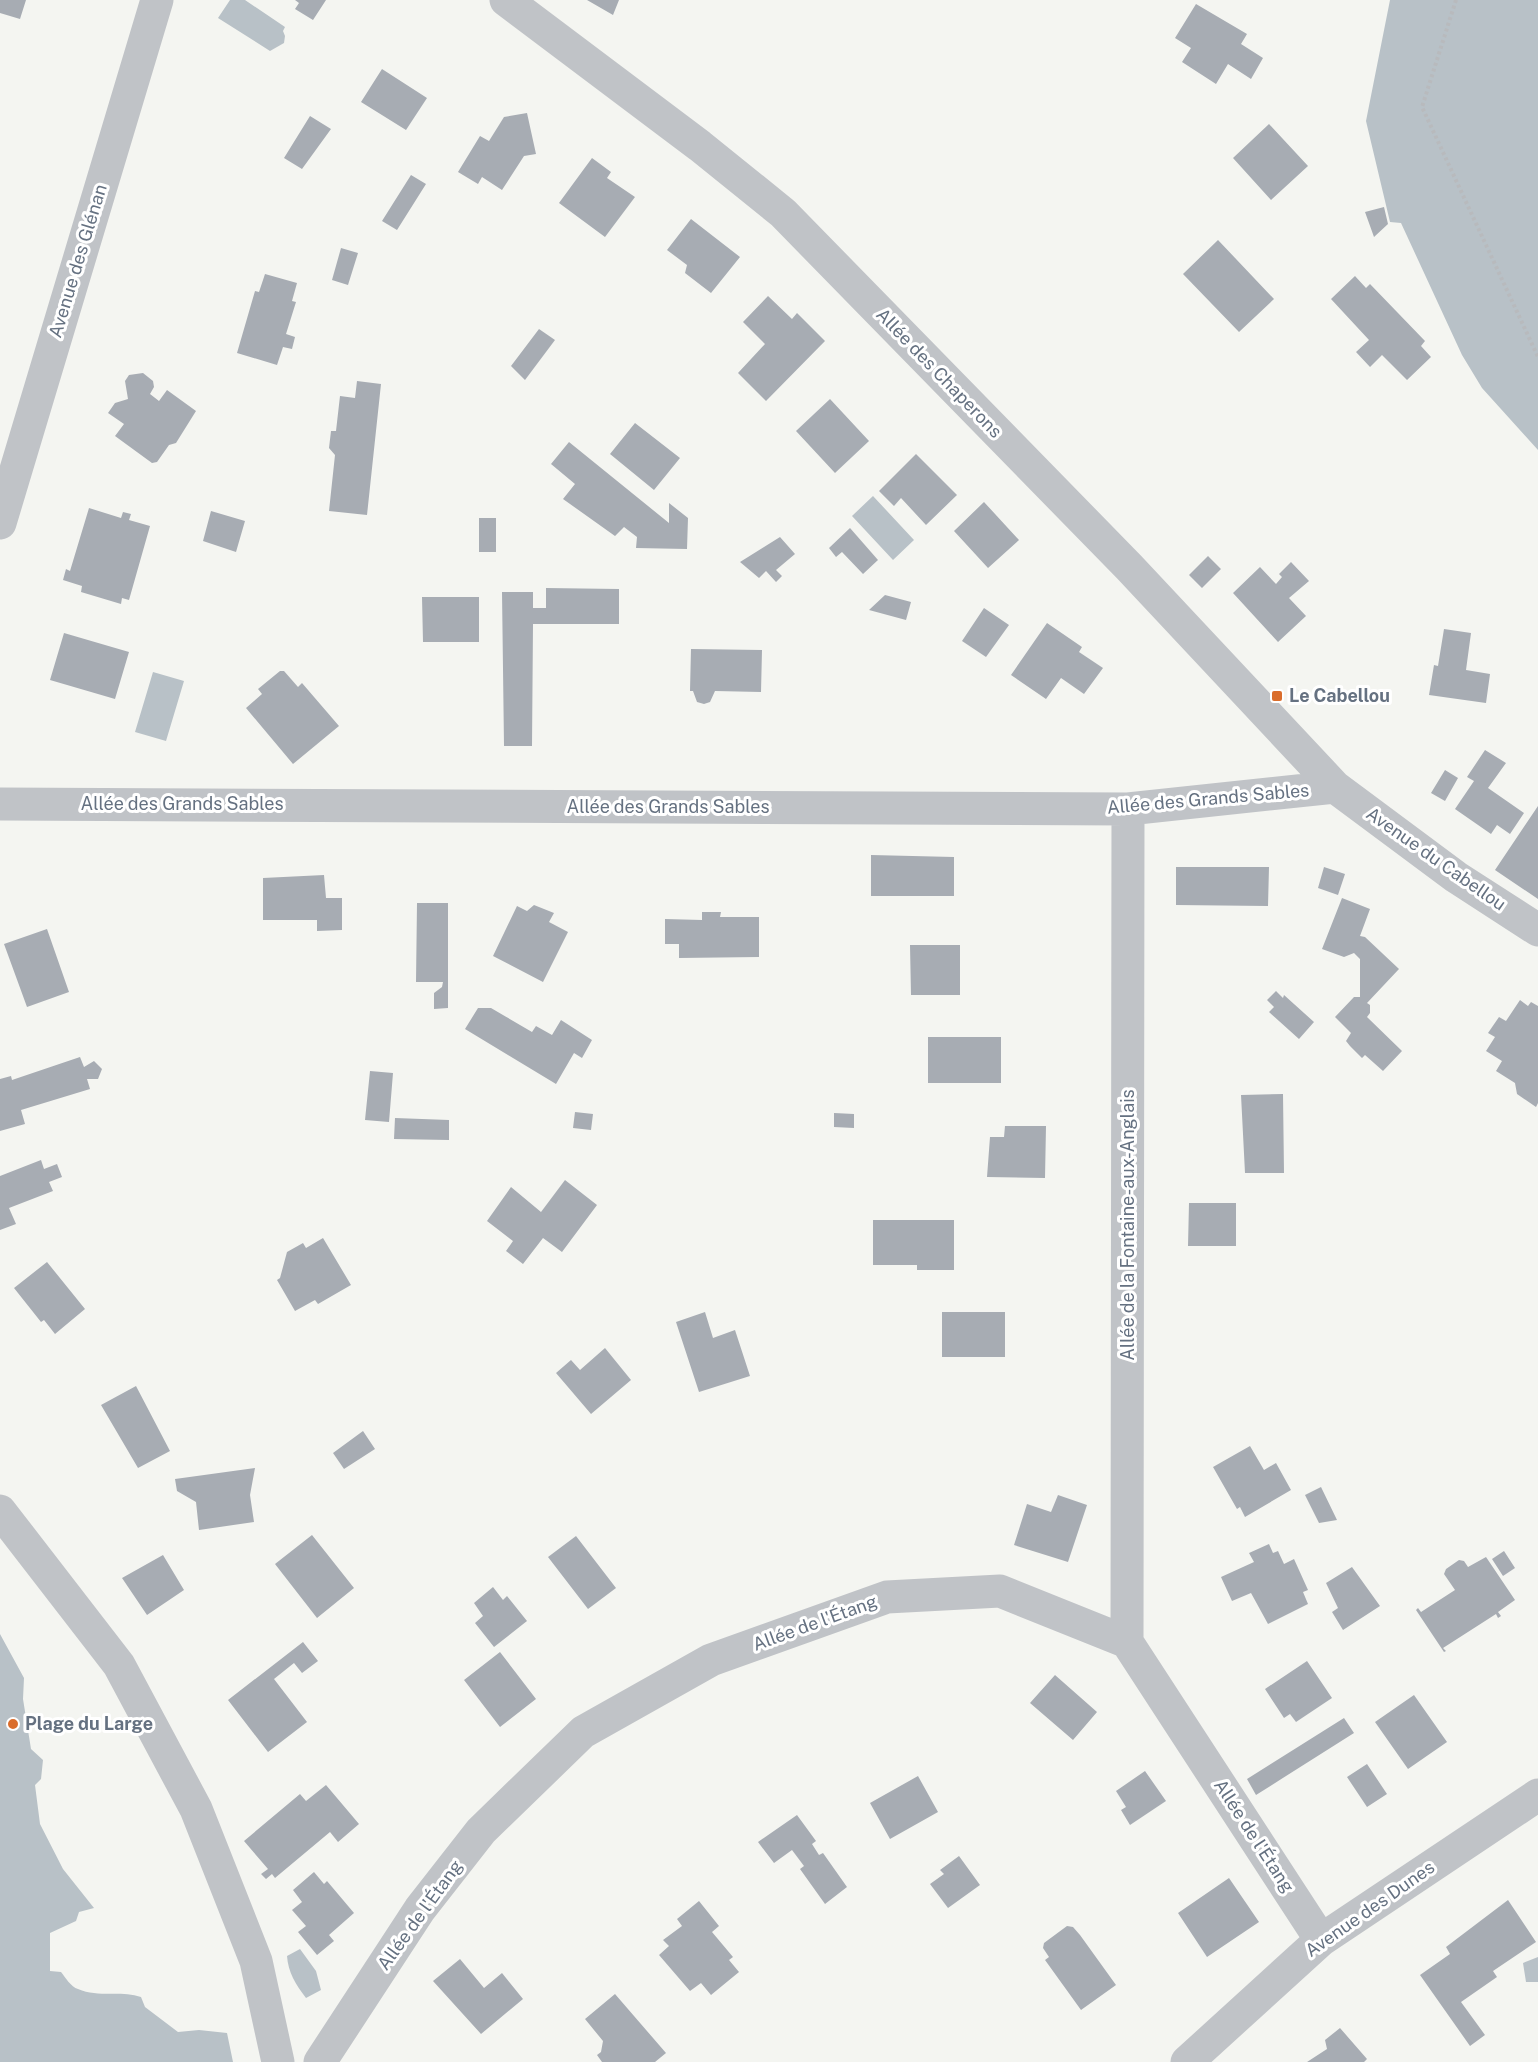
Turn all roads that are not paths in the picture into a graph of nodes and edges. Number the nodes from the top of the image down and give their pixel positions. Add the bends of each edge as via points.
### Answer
1 (157, 0) edge
2 (506, 0) edge
3 (0, 523) edge
4 (1335, 787) junction
5 (0, 804) edge
6 (1128, 809) junction
7 (1538, 930) edge
8 (0, 1510) edge
9 (1127, 1642) junction
10 (1538, 1795) edge
11 (1321, 1940) junction
12 (278, 2062) edge
13 (320, 2062) edge
14 (1187, 2062) edge

1 - 3 street, Avenue des Glénan
2 - 4 street, Allée des Chaperons via 783,213 1129,567
4 - 6 street, Allée des Grands Sables
4 - 7 street, Avenue du Cabellou via 1456,877
5 - 6 street, Allée des Grands Sables
6 - 9 street, Allée de la Fontaine-aux-Anglais
8 - 12 street via 119,1665 196,1809 256,1961
9 - 11 street, Allée de l'Étang
9 - 13 street, Allée de l'Étang via 1000,1591 887,1597 711,1660 583,1732 481,1831 420,1910
10 - 11 street, Avenue des Dunes
11 - 14 street, Avenue des Dunes

